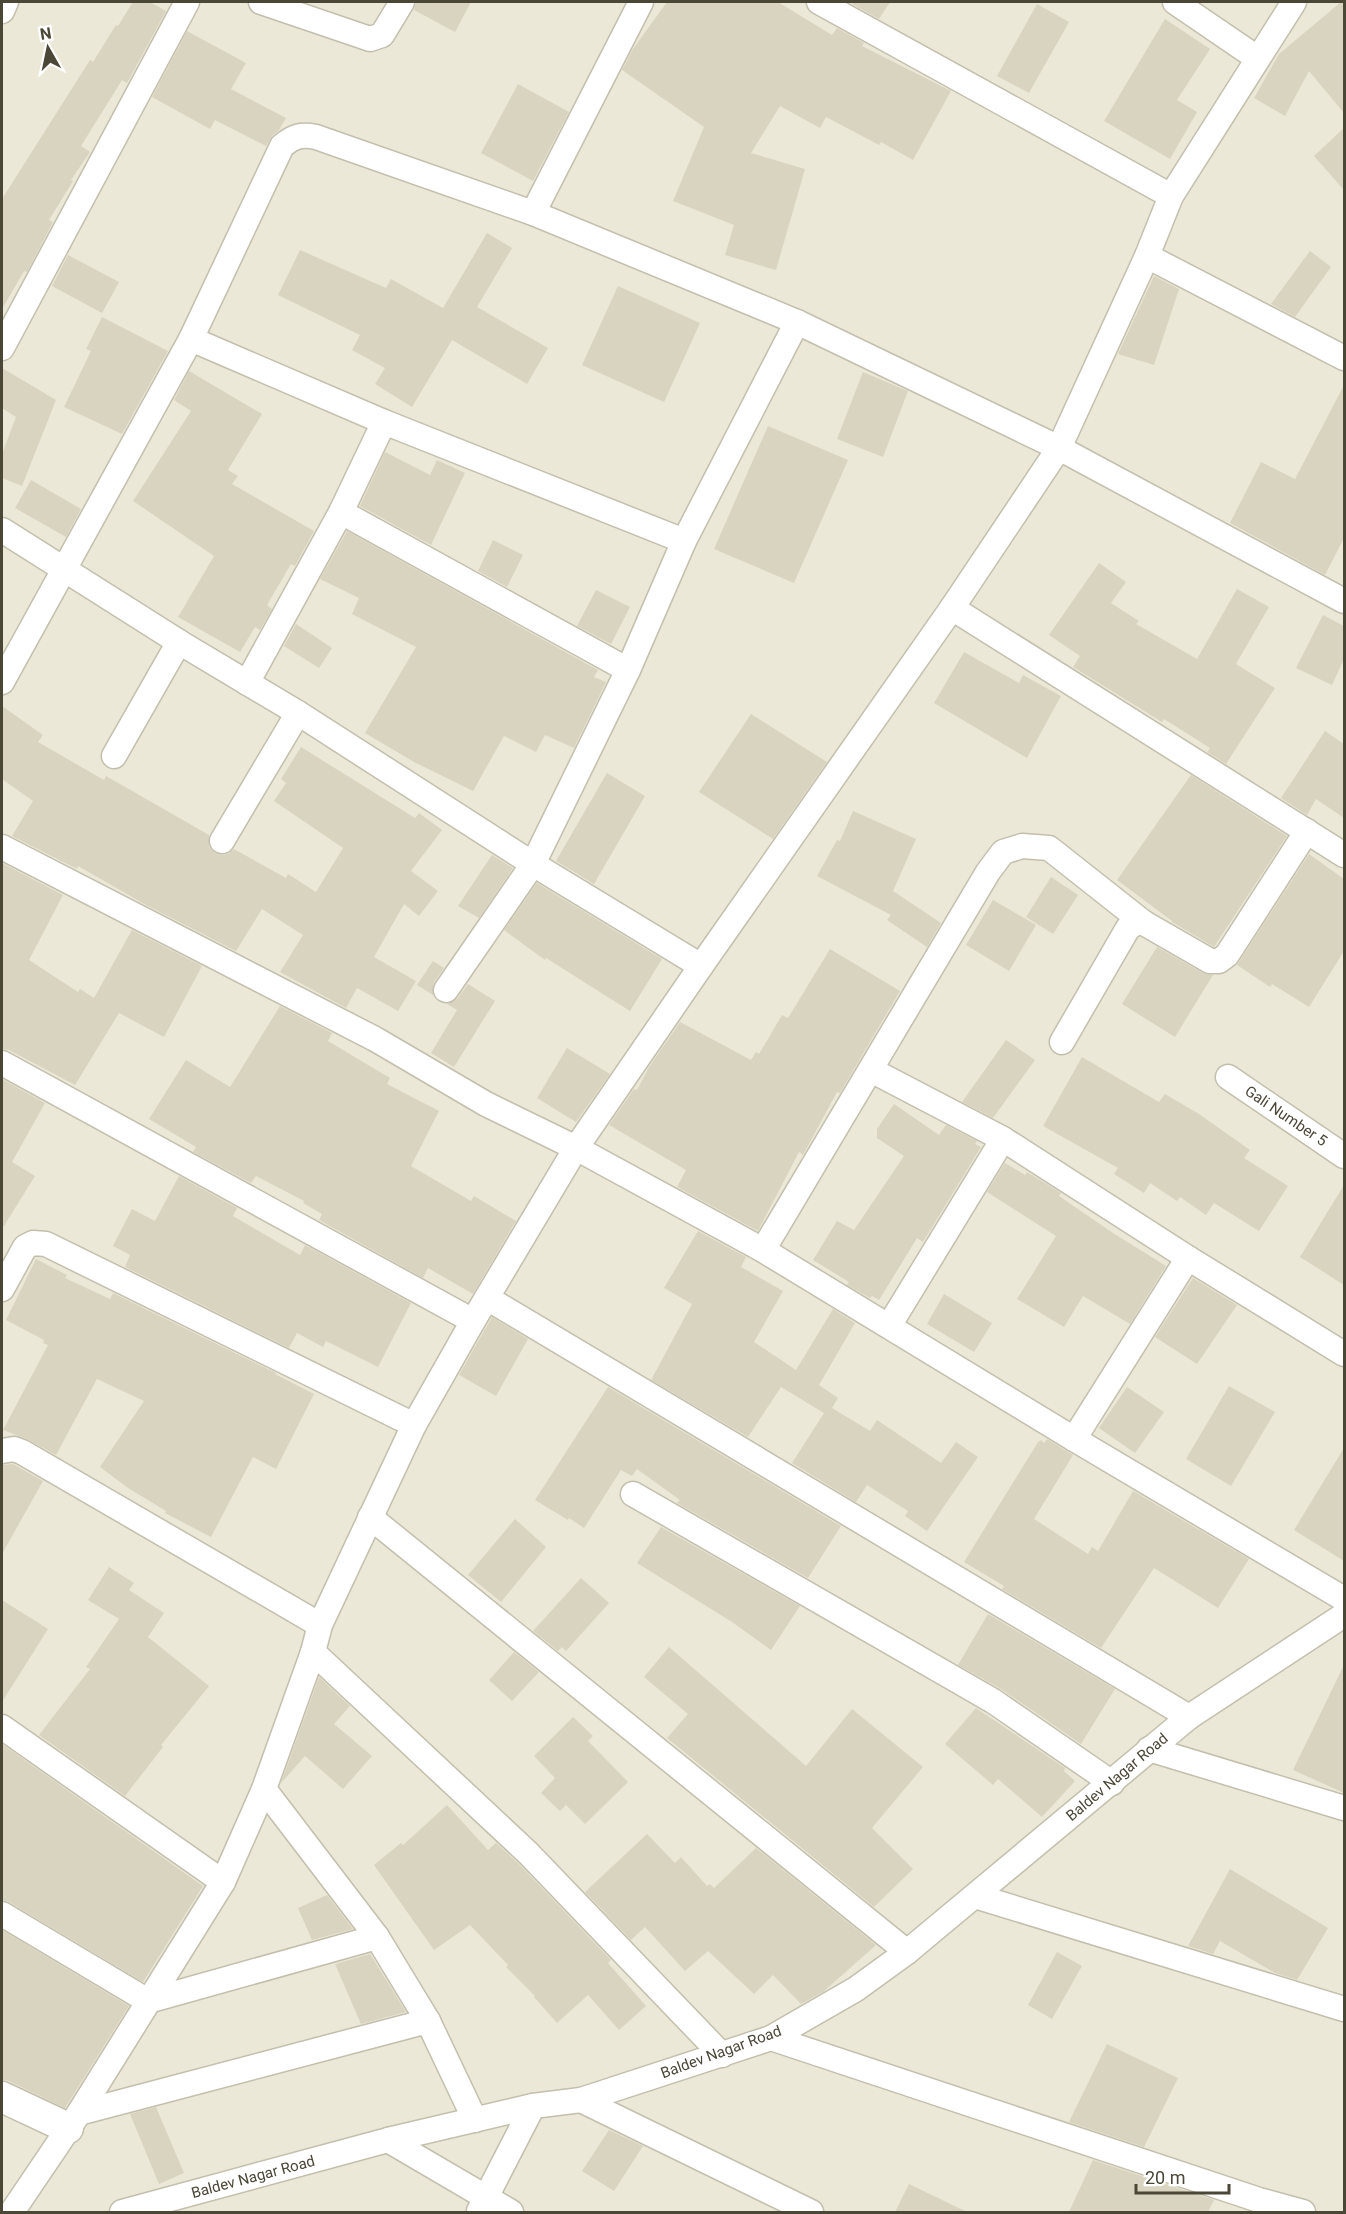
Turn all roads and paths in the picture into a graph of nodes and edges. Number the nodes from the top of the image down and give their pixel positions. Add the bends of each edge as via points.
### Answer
1 (6, 2) edge
2 (187, 2) edge
3 (267, 2) edge
4 (402, 2) edge
5 (641, 2) edge
6 (819, 2) edge
7 (1175, 2) edge
8 (1294, 2) edge
9 (2, 11) edge
10 (1257, 58) junction
11 (1171, 196) junction
12 (533, 213) junction
13 (1147, 256) junction
14 (797, 322) junction
15 (191, 339) junction
16 (2, 348) edge
17 (1344, 358) edge
18 (384, 422) junction
19 (1059, 448) junction
20 (341, 512) junction
21 (2, 530) edge
22 (684, 540) junction
23 (64, 571) junction
24 (1344, 601) edge
25 (952, 608) junction
26 (179, 642) junction
27 (628, 670) junction
28 (2, 682) edge
29 (247, 683) junction
30 (298, 713) junction
31 (114, 756) dead end
32 (1307, 831) junction
33 (222, 841) dead end
34 (2, 847) edge
35 (1344, 855) edge
36 (533, 864) junction
37 (1144, 923) junction
38 (701, 966) junction
39 (446, 990) dead end
40 (1062, 1042) dead end
41 (2, 1063) edge
42 (871, 1070) junction
43 (1228, 1077) dead end
44 (1003, 1139) junction
45 (576, 1148) junction
46 (1344, 1156) edge
47 (763, 1250) junction
48 (1188, 1258) junction
49 (2, 1289) edge
50 (487, 1298) junction
51 (473, 1321) junction
52 (889, 1326) junction
53 (1344, 1354) edge
54 (414, 1425) junction
55 (1074, 1439) junction
56 (2, 1451) edge
57 (633, 1494) dead end
58 (370, 1517) junction
59 (1344, 1599) edge
60 (1344, 1615) edge
61 (320, 1625) junction
62 (313, 1652) junction
63 (1189, 1717) junction
64 (2, 1727) edge
65 (1149, 1749) junction
66 (1112, 1784) junction
67 (264, 1789) junction
68 (1344, 1808) edge
69 (223, 1882) junction
70 (975, 1896) junction
71 (2, 1914) edge
72 (377, 1937) junction
73 (907, 1952) junction
74 (148, 2001) junction
75 (1344, 2009) edge
76 (428, 2021) junction
77 (771, 2038) junction
78 (722, 2055) junction
79 (2, 2097) edge
80 (581, 2100) junction
81 (533, 2106) junction
82 (74, 2120) junction
83 (475, 2120) junction
84 (388, 2140) junction
85 (481, 2205) edge
86 (12, 2212) edge
87 (122, 2212) edge
88 (512, 2212) edge
89 (811, 2212) edge
90 (1303, 2212) edge

1 - 9 street
2 - 16 street
3 - 4 street via 370,39 382,34
5 - 12 street
6 - 11 street
7 - 10 street
8 - 10 street
10 - 11 street
11 - 13 street
12 - 14 street
12 - 15 street via 316,137 303,134 291,138 282,146
13 - 17 street
13 - 19 street
14 - 19 street
14 - 22 street
15 - 18 street
15 - 23 street
18 - 20 street
18 - 22 street
19 - 24 street
19 - 25 street
20 - 27 street
20 - 29 street
21 - 23 street
22 - 27 street
23 - 26 street
23 - 28 street
25 - 32 street
25 - 38 street
26 - 29 street
26 - 31 street
27 - 36 street
29 - 30 street
30 - 33 street
30 - 36 street
32 - 35 street
32 - 37 street via 1227,955 1219,961 1209,961
34 - 45 street via 375,1039 486,1104
36 - 38 street
36 - 39 street
37 - 40 street via 1128,928
37 - 42 street via 1049,848 1022,846 1003,852
38 - 45 street
41 - 51 street
42 - 44 street
42 - 47 street
43 - 46 street, Gali Number 5
44 - 48 street
44 - 52 street
45 - 47 street
45 - 50 street
47 - 52 street
48 - 53 street
48 - 55 street
49 - 54 street via 25,1247 46,1244
50 - 51 street
50 - 63 street
51 - 54 street
52 - 55 street
54 - 58 street
55 - 59 street
56 - 61 street via 22,1452
57 - 66 street via 993,1701
58 - 61 street
58 - 73 street
60 - 63 street, Baldev Nagar Road
61 - 62 street
62 - 67 street
62 - 78 street via 528,1853
63 - 65 street, Baldev Nagar Road
64 - 69 street
65 - 66 street, Baldev Nagar Road
65 - 68 street
66 - 70 street, Baldev Nagar Road
67 - 69 street
67 - 72 street
69 - 74 street
70 - 73 street, Baldev Nagar Road
70 - 75 street
71 - 74 street
72 - 74 street
72 - 76 street
73 - 77 street, Baldev Nagar Road via 856,1989
74 - 82 street
76 - 82 street
76 - 83 street
77 - 78 street, Baldev Nagar Road
77 - 90 street
78 - 80 street, Baldev Nagar Road
79 - 82 street
80 - 81 street, Baldev Nagar Road
80 - 89 street
81 - 83 street, Baldev Nagar Road
81 - 85 street
82 - 86 street
83 - 84 street, Baldev Nagar Road
84 - 85 street
84 - 87 street, Baldev Nagar Road
85 - 88 street

